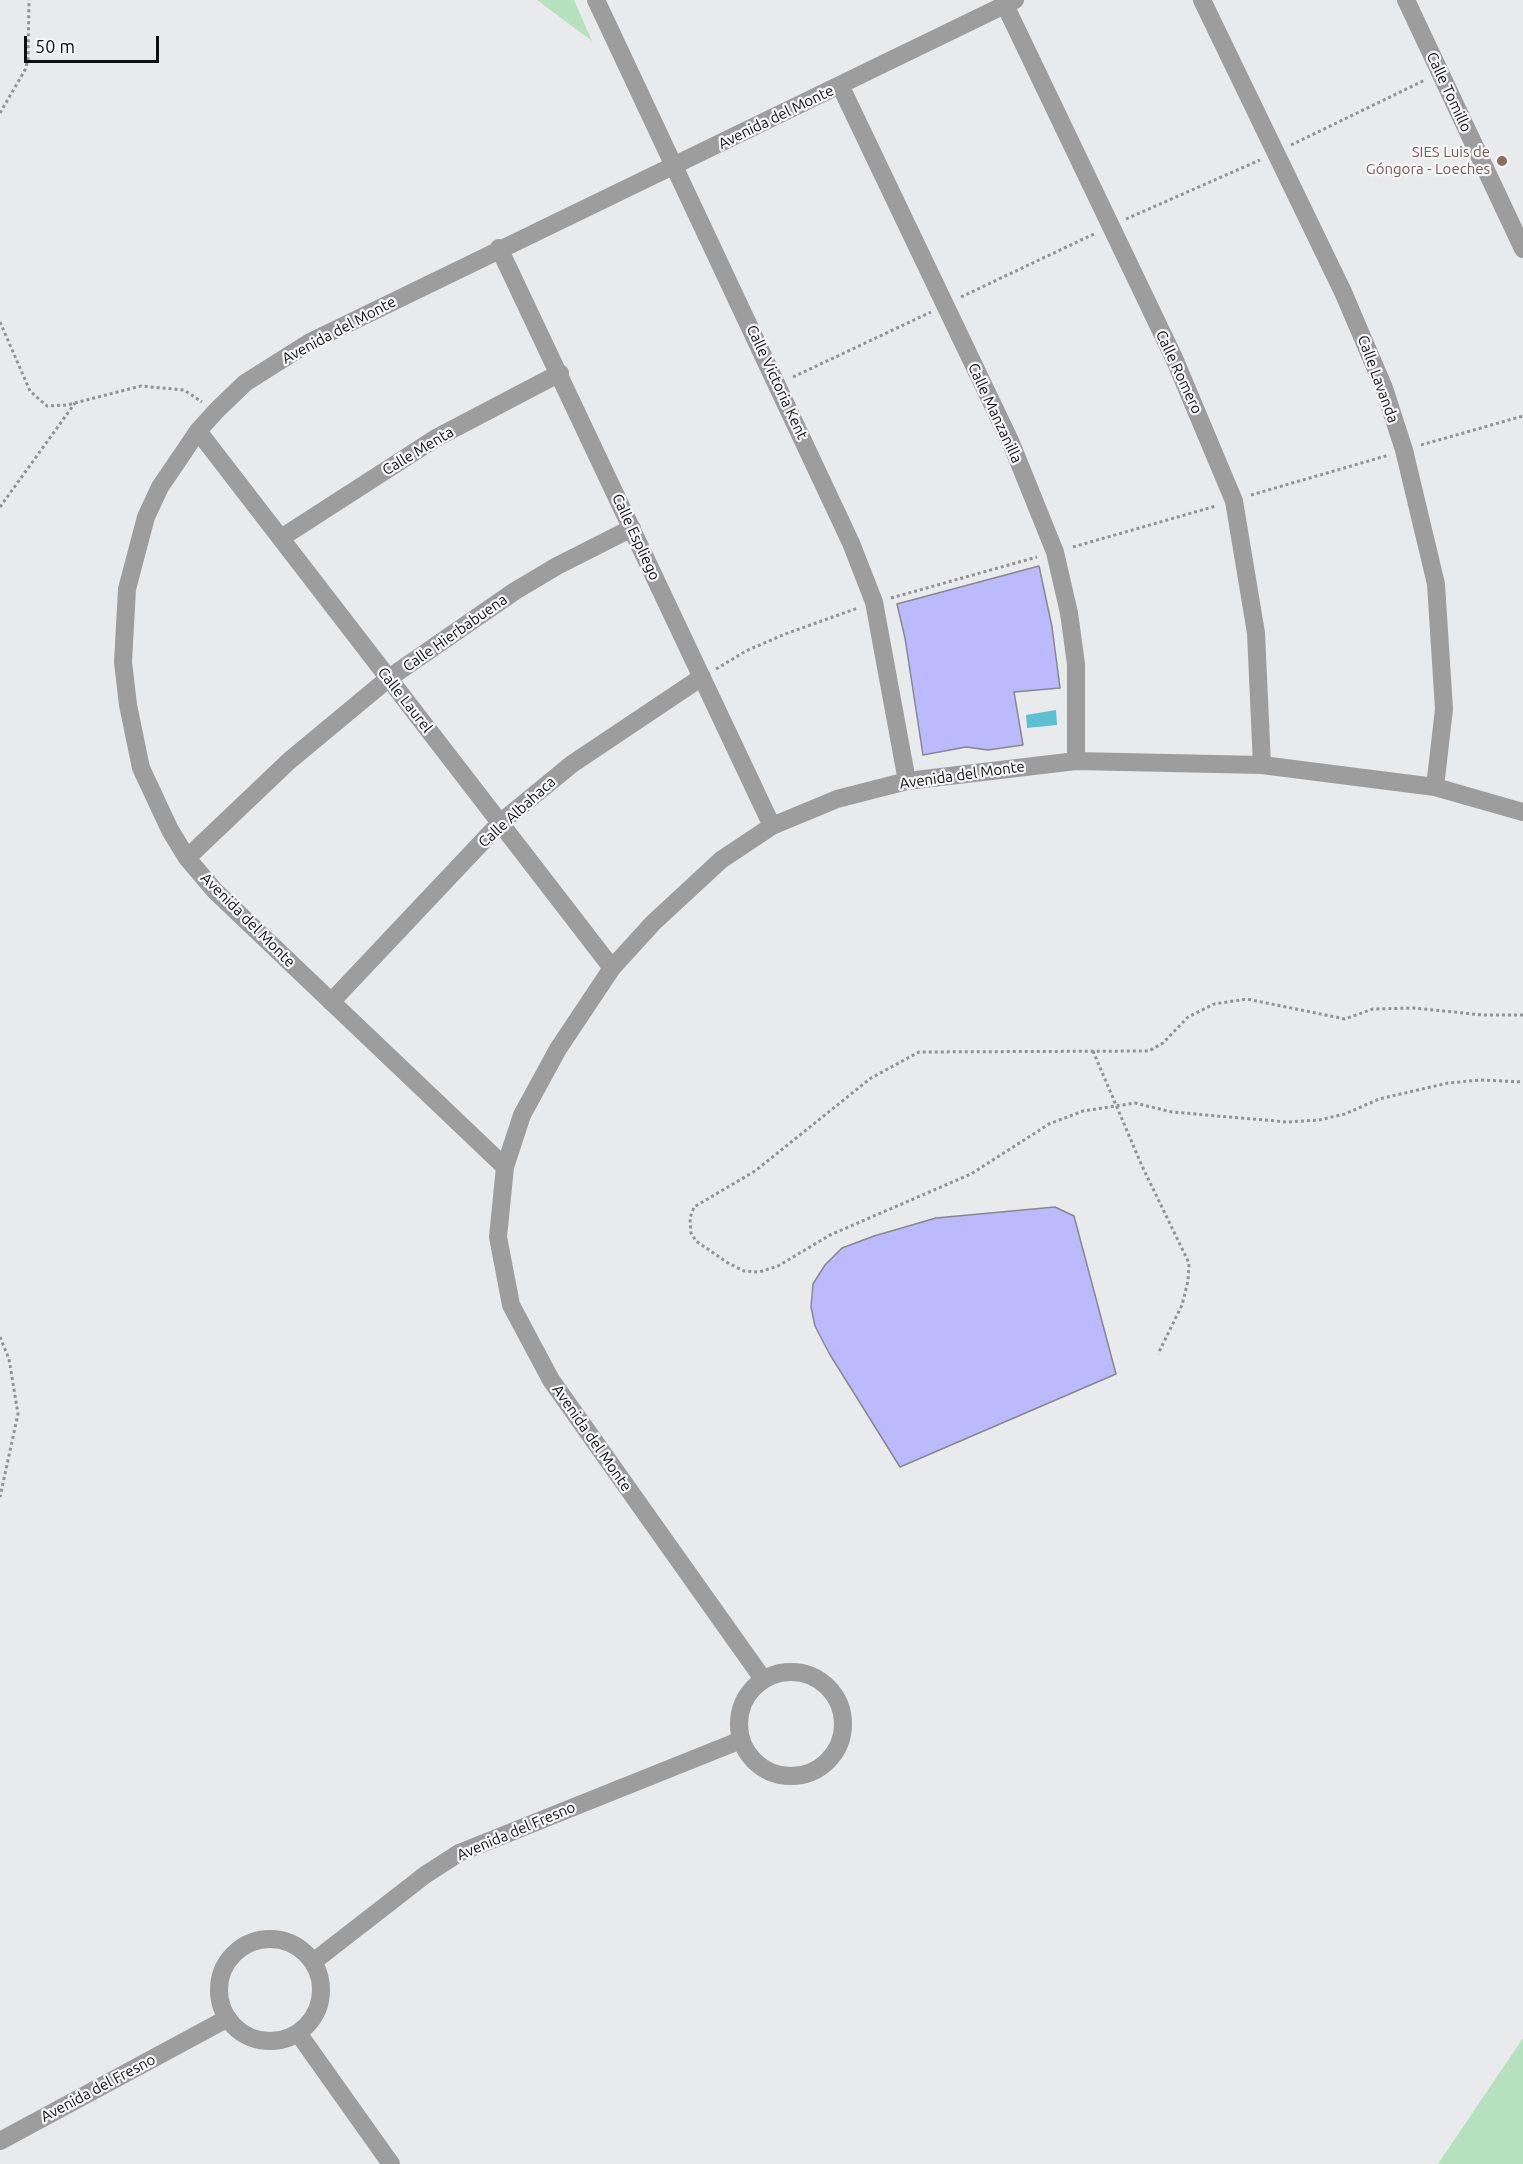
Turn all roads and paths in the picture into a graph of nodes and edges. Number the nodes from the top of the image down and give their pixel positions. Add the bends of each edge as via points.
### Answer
1 (29, 0) edge
2 (596, 0) edge
3 (1202, 0) edge
4 (1406, 0) edge
5 (1010, 2) edge
6 (840, 85) junction
7 (0, 112) edge
8 (674, 167) junction
9 (499, 248) junction
10 (1523, 249) edge
11 (0, 322) edge
12 (560, 373) junction
13 (75, 403) junction
14 (217, 410) junction
15 (1523, 416) edge
16 (198, 431) junction
17 (1404, 450) junction
18 (1234, 501) junction
19 (0, 507) edge
20 (632, 528) junction
21 (281, 537) junction
22 (1055, 552) junction
23 (874, 602) junction
24 (702, 677) junction
25 (389, 678) junction
26 (1076, 761) junction
27 (1262, 765) junction
28 (907, 780) junction
29 (1435, 787) junction
30 (1523, 812) edge
31 (500, 823) junction
32 (772, 826) junction
33 (187, 858) junction
34 (612, 968) junction
35 (332, 1002) junction
36 (1523, 1015) edge
37 (1093, 1050) junction
38 (1523, 1082) edge
39 (1118, 1106) junction
40 (505, 1167) junction
41 (0, 1337) edge
42 (1158, 1354) dead end
43 (0, 1497) edge
44 (763, 1679) junction
45 (741, 1740) junction
46 (313, 1962) junction
47 (228, 2018) junction
48 (298, 2033) junction
49 (0, 2140) edge
50 (391, 2164) edge

1 - 7 path via 28,60
2 - 8 street, Calle Victoria Kent
3 - 17 street, Calle Lavanda via 1343,292 1384,388
4 - 10 street, Calle Tomillo
5 - 6 street, Avenida del Monte
5 - 18 street, Calle Romero via 1174,358
6 - 8 street, Avenida del Monte
6 - 22 street, Calle Manzanilla via 1011,442
8 - 9 street, Avenida del Monte
8 - 23 street, Calle Victoria Kent via 778,384
9 - 12 street, Calle Espliego
9 - 14 street, Avenida del Monte via 310,342 245,383
11 - 13 path via 30,391 47,406
12 - 20 street, Calle Espliego
12 - 21 street, Calle Menta via 436,438
13 - 14 path via 141,386 156,386 184,390
13 - 19 path
14 - 16 street, Avenida del Monte
15 - 17 path
16 - 21 street, Calle Laurel
16 - 33 street, Avenida del Monte via 160,487 146,517 127,589 123,631 128,705 141,768
17 - 18 path
17 - 29 street, Calle Lavanda via 1436,584 1444,709
18 - 22 path
18 - 27 street, Calle Romero via 1256,633
20 - 24 street, Calle Espliego
20 - 25 street, Calle Hierbabuena via 515,591
21 - 25 street, Calle Laurel
22 - 23 path
22 - 26 street, Calle Manzanilla via 1076,664
23 - 24 path via 746,651
23 - 28 street, Calle Victoria Kent
24 - 31 street, Calle Albahaca via 572,764
24 - 32 street, Calle Espliego
25 - 31 street, Calle Laurel
25 - 33 street, Calle Hierbabuena via 289,761
26 - 27 street, Avenida del Monte
26 - 28 street, Avenida del Monte
27 - 29 street, Avenida del Monte
28 - 32 street, Avenida del Monte via 837,799
29 - 30 street, Avenida del Monte
31 - 34 street, Calle Laurel
31 - 35 street, Calle Albahaca
32 - 34 street, Avenida del Monte via 721,860
33 - 35 street, Avenida del Monte via 215,891
34 - 40 street, Avenida del Monte via 558,1049 522,1115
35 - 40 street, Avenida del Monte
36 - 37 path via 1414,1008 1373,1009 1345,1019 1247,999 1214,1004 1188,1017 1163,1043 1149,1051
37 - 39 path
37 - 39 path via 919,1052 871,1078 755,1171 694,1207 691,1233 696,1241 728,1263 744,1271 759,1272 971,1174 1049,1124 1083,1111
38 - 39 path via 1448,1083 1379,1099 1345,1114 1287,1122 1172,1112 1135,1103
39 - 42 path via 1189,1263 1182,1305
40 - 44 street, Avenida del Monte via 498,1238 511,1305 551,1380
41 - 43 path via 9,1359 18,1414
44 - 45 street via 742,1706
44 - 45 street via 780,1672 797,1672 814,1677 829,1688 843,1717 838,1746 818,1768 788,1776 759,1765
45 - 46 street, Avenida del Fresno via 459,1853
46 - 47 street via 303,1950 272,1938 241,1948 222,1973 219,1988
46 - 48 street via 320,1977 320,2001 310,2023
47 - 48 street via 252,2037 275,2040
47 - 49 street, Avenida del Fresno
48 - 50 street

